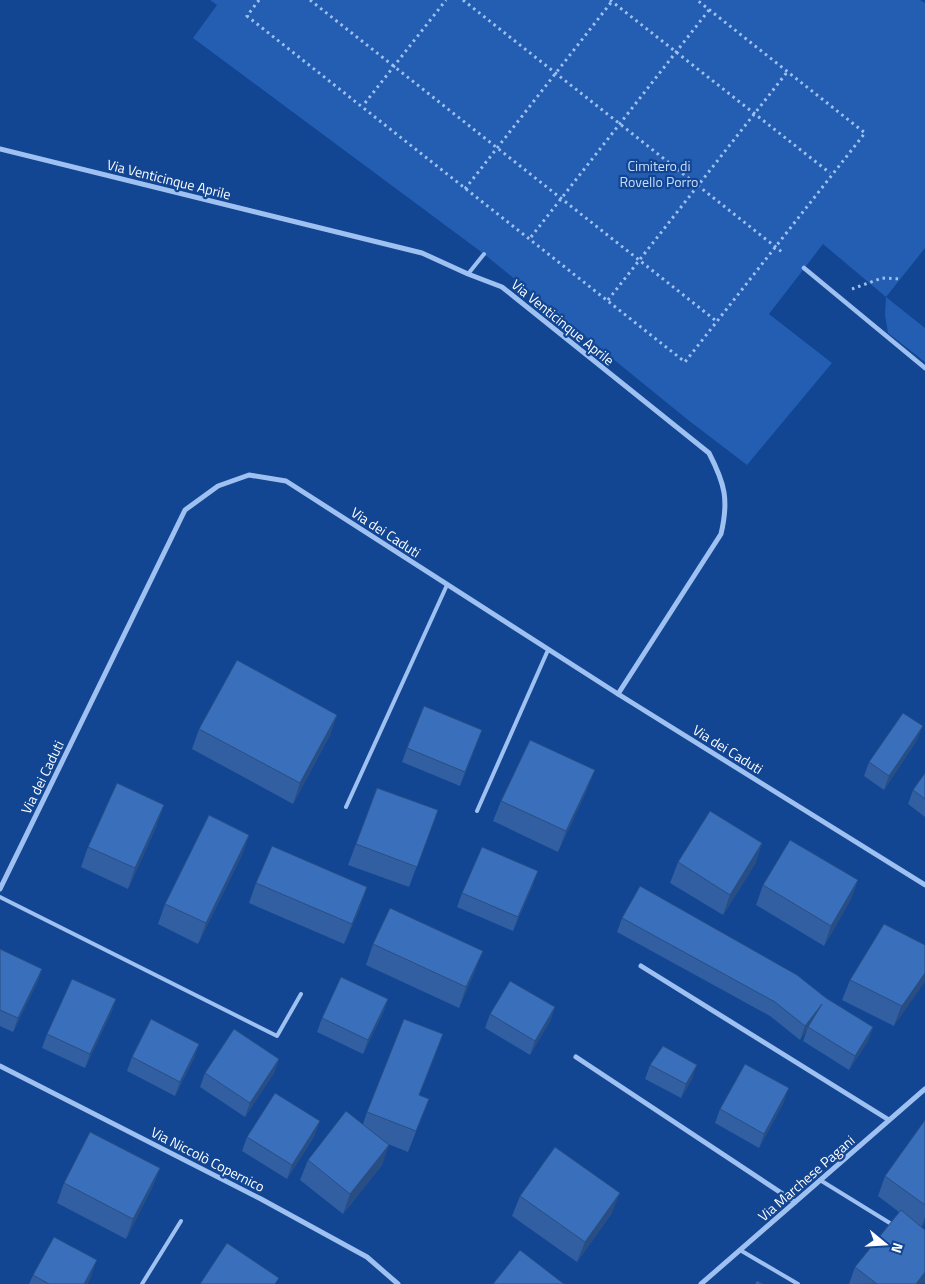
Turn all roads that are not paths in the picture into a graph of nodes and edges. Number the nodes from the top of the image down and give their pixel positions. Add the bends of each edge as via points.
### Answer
1 (0, 149) edge
2 (484, 254) dead end
3 (804, 268) dead end
4 (468, 274) junction
5 (925, 368) edge
6 (447, 585) junction
7 (548, 650) junction
8 (618, 694) junction
9 (346, 807) dead end
10 (477, 812) dead end
11 (925, 885) edge
12 (0, 889) edge
13 (0, 897) edge
14 (641, 966) dead end
15 (301, 994) dead end
16 (576, 1057) dead end
17 (0, 1066) edge
18 (925, 1089) edge
19 (889, 1120) junction
20 (820, 1180) junction
21 (795, 1202) junction
22 (182, 1221) dead end
23 (901, 1230) edge
24 (740, 1250) junction
25 (142, 1284) edge
26 (398, 1284) edge
27 (701, 1284) edge
28 (798, 1284) edge

1 - 4 street, Via Venticinque Aprile via 422,253
2 - 4 lane
3 - 5 street
4 - 8 street, Via Venticinque Aprile via 502,287 709,453 718,470 725,490 726,513 721,534
6 - 7 street, Via dei Caduti
6 - 9 lane
6 - 12 street, Via dei Caduti via 286,481 249,475 218,486 185,510
7 - 8 street, Via dei Caduti
7 - 10 lane
8 - 11 street, Via dei Caduti
13 - 15 lane via 277,1036
14 - 19 street
16 - 21 street
17 - 26 street, Via Niccolò Copernico via 278,1208 367,1257
18 - 19 street, Via Marchese Pagani
19 - 20 street, Via Marchese Pagani
20 - 21 street, Via Marchese Pagani
20 - 23 lane
21 - 24 street, Via Marchese Pagani
22 - 25 lane
24 - 27 street, Via Marchese Pagani
24 - 28 lane

